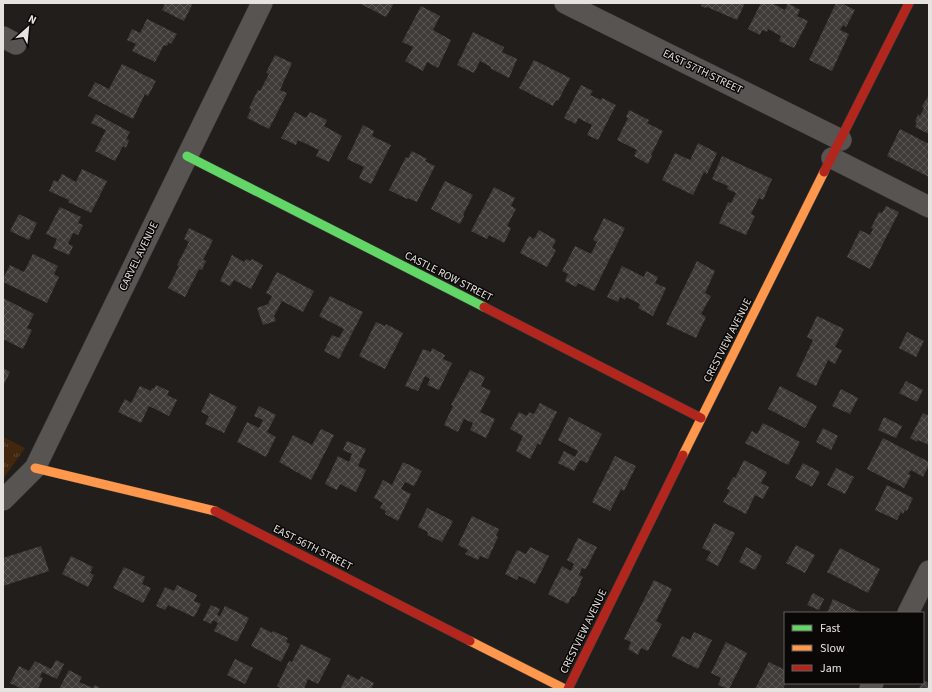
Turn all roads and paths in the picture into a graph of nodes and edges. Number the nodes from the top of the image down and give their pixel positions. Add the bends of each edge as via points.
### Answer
1 (262, 3) edge
2 (564, 3) edge
3 (909, 3) edge
4 (841, 140) junction
5 (187, 156) junction
6 (832, 158) junction
7 (929, 207) edge
8 (701, 418) junction
9 (35, 468) junction
10 (3, 500) edge
11 (929, 571) edge
12 (908, 612) edge
13 (565, 689) edge
14 (568, 689) edge

1 - 5 street, CARVEL AVENUE
2 - 4 street, EAST 57TH STREET
3 - 4 street, CRESTVIEW AVENUE
4 - 6 street, CRESTVIEW AVENUE
5 - 8 street, CASTLE ROW STREET
5 - 9 street, CARVEL AVENUE
6 - 7 street
6 - 8 street, CRESTVIEW AVENUE
8 - 14 street, CRESTVIEW AVENUE
9 - 10 street, CARVEL AVENUE
9 - 13 street, EAST 56TH STREET via 211,509
11 - 12 street

